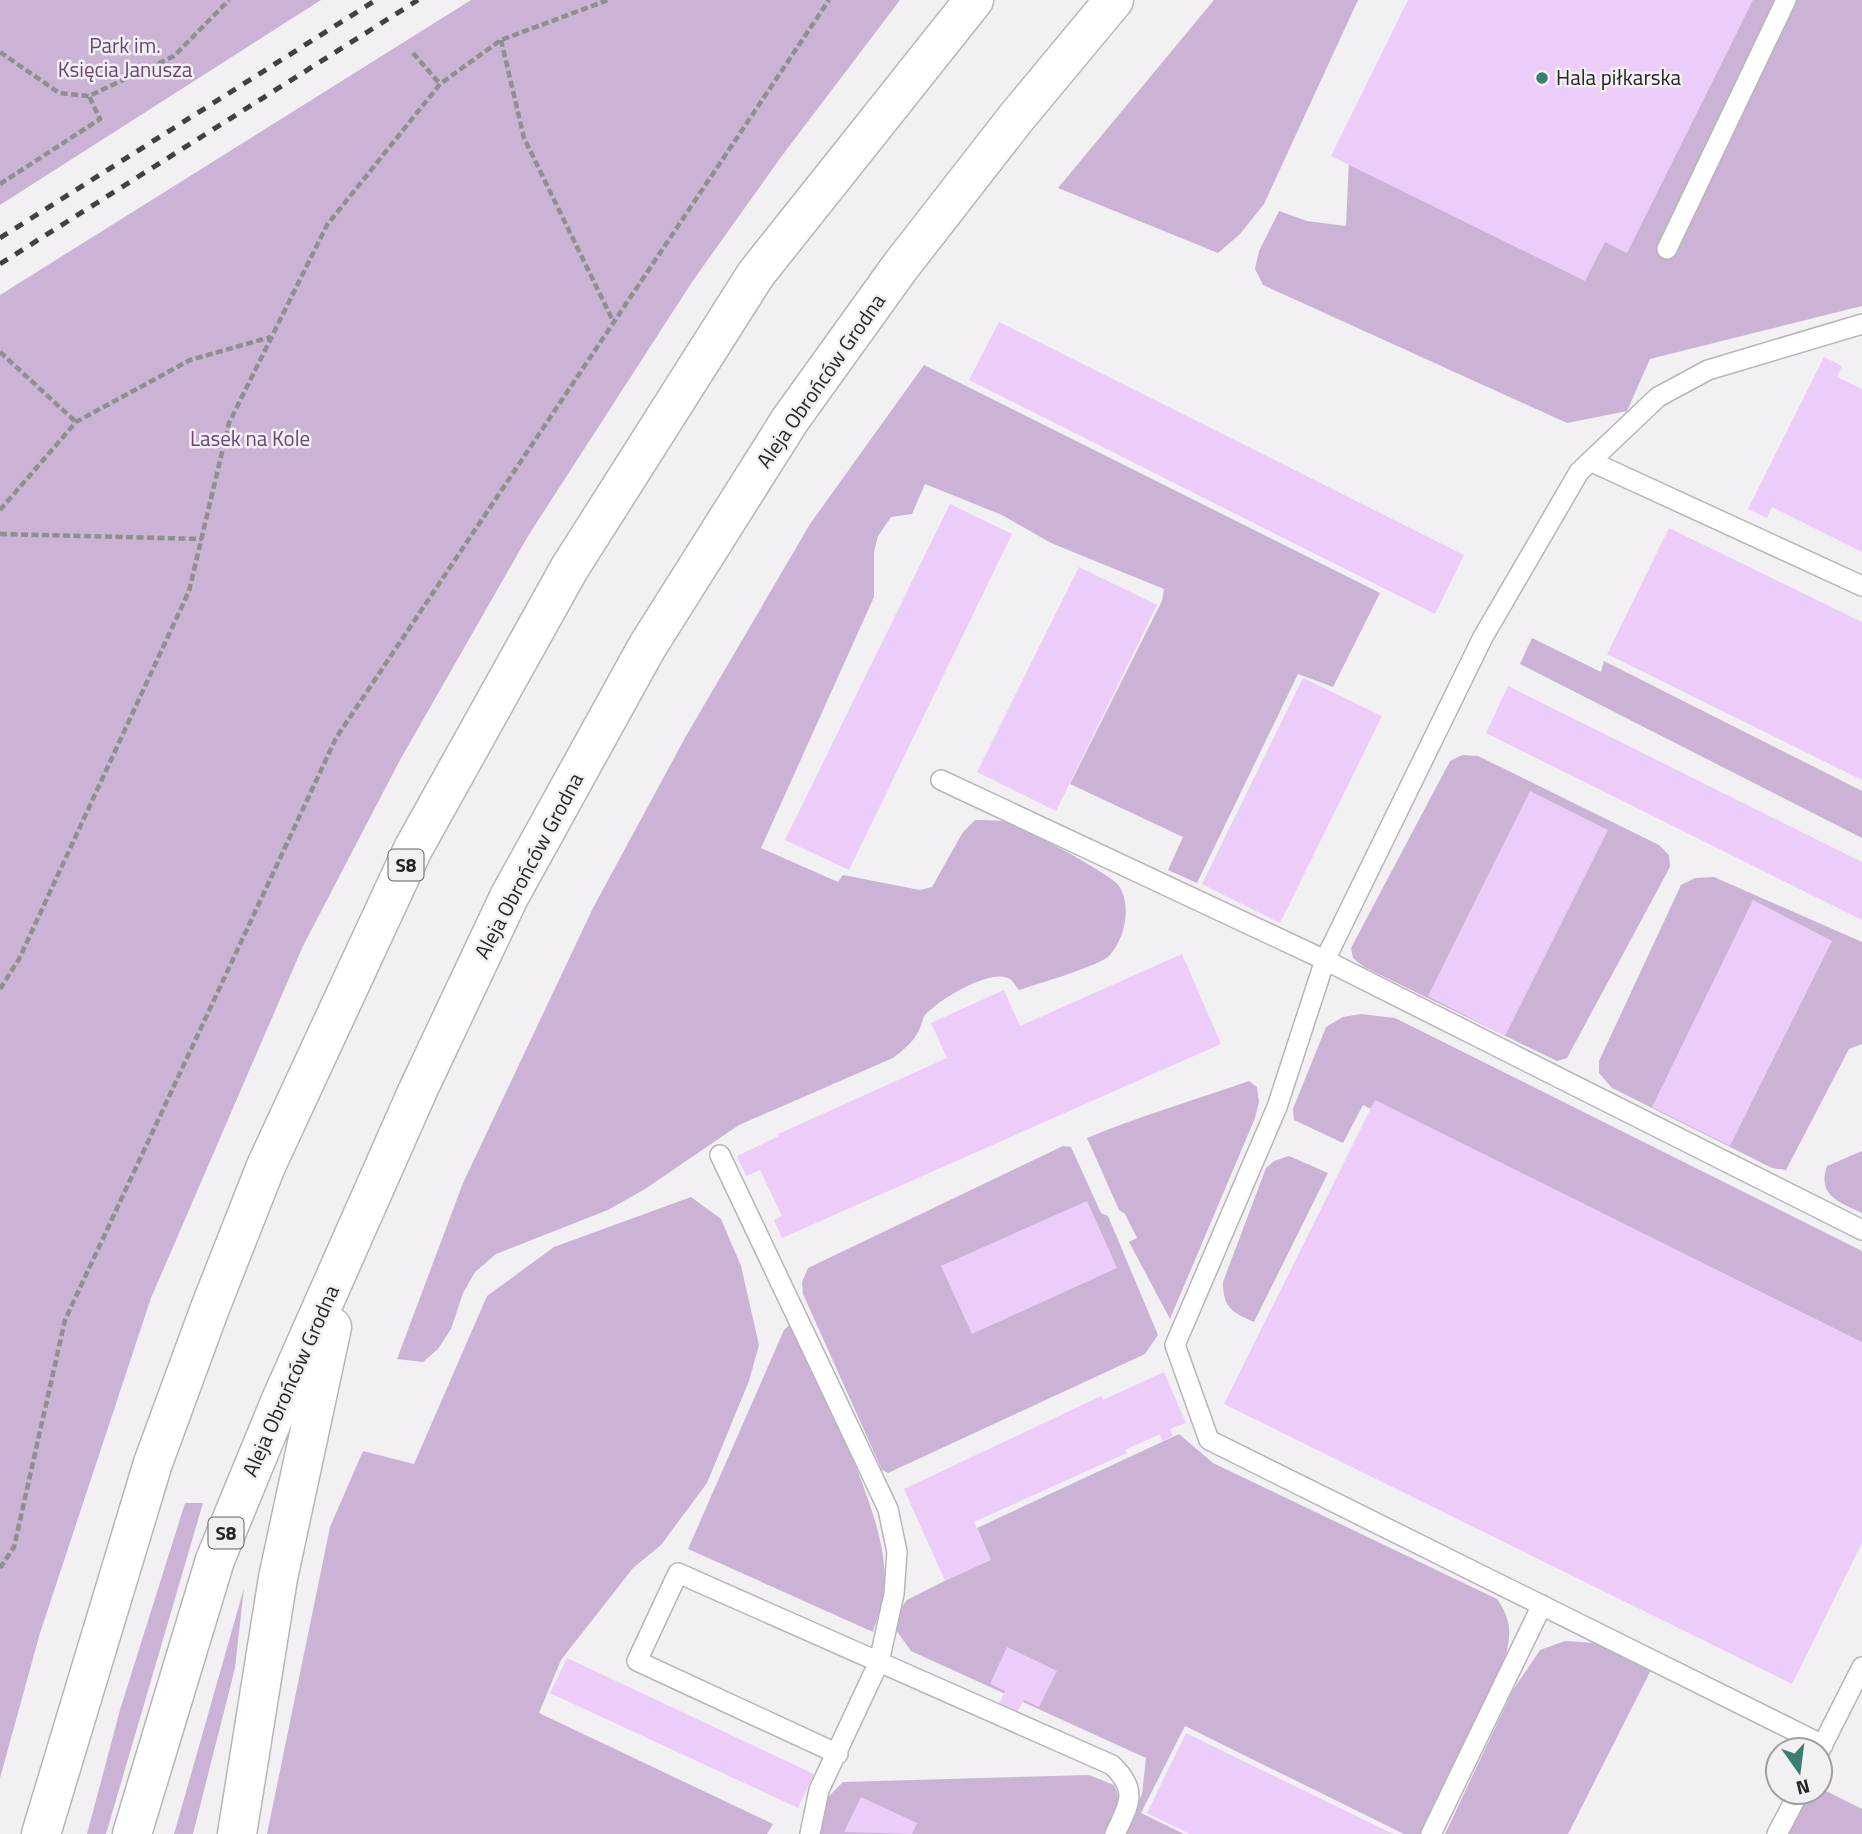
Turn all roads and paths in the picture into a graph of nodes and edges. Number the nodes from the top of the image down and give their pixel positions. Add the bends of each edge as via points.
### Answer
1 (229, 0) edge
2 (608, 0) edge
3 (829, 0) edge
4 (974, 0) edge
5 (1114, 0) edge
6 (1786, 0) edge
7 (501, 40) junction
8 (0, 52) edge
9 (413, 53) dead end
10 (440, 84) junction
11 (89, 96) junction
12 (0, 184) edge
13 (1667, 249) dead end
14 (614, 323) junction
15 (1862, 324) edge
16 (272, 336) junction
17 (0, 352) edge
18 (76, 422) junction
19 (1590, 461) junction
20 (0, 510) edge
21 (0, 534) edge
22 (202, 539) junction
23 (1862, 586) edge
24 (941, 780) dead end
25 (1325, 960) junction
26 (0, 989) edge
27 (720, 1155) dead end
28 (1862, 1230) edge
29 (351, 1244) junction
30 (0, 1569) edge
31 (278, 1578) junction
32 (1542, 1605) junction
33 (880, 1662) junction
34 (1862, 1668) edge
35 (1799, 1736) edge
36 (1827, 1736) edge
37 (838, 1754) junction
38 (1791, 1806) edge
39 (41, 1834) edge
40 (132, 1834) edge
41 (210, 1834) edge
42 (237, 1834) edge
43 (810, 1834) edge
44 (1115, 1834) edge
45 (1431, 1834) edge
46 (1777, 1834) edge

1 - 11 path via 174,56
2 - 7 path
3 - 14 path
4 - 39 highway, S8 via 756,274 569,569 414,849 266,1166 210,1308 153,1463
5 - 29 highway, Aleja Obrońców Grodna / S8 via 1016,117 892,278 790,420 647,647 509,897
6 - 13 lane
7 - 10 path
7 - 14 path via 524,138
8 - 11 path via 59,93
9 - 10 path
10 - 16 path via 327,225
11 - 12 path via 100,119
14 - 30 path via 336,738 65,1320 14,1546
15 - 19 lane via 1708,370 1658,397
16 - 18 path via 190,360
16 - 22 path via 229,423
17 - 18 path
18 - 20 path
19 - 23 lane
19 - 25 lane via 1579,471 1483,636
21 - 22 path
22 - 26 path via 190,591 19,959
24 - 25 lane
25 - 28 lane
25 - 32 lane via 1276,1107 1175,1345 1209,1440
27 - 33 lane via 888,1509 897,1552
29 - 31 highway
29 - 40 highway, Aleja Obrońców Grodna / S8 via 215,1560
31 - 41 highway
31 - 42 highway
32 - 35 lane
32 - 45 lane
33 - 37 lane
33 - 37 lane via 678,1573 637,1661
33 - 44 lane via 1112,1765 1128,1780 1130,1800
34 - 36 lane
37 - 43 lane via 819,1790
38 - 46 lane

